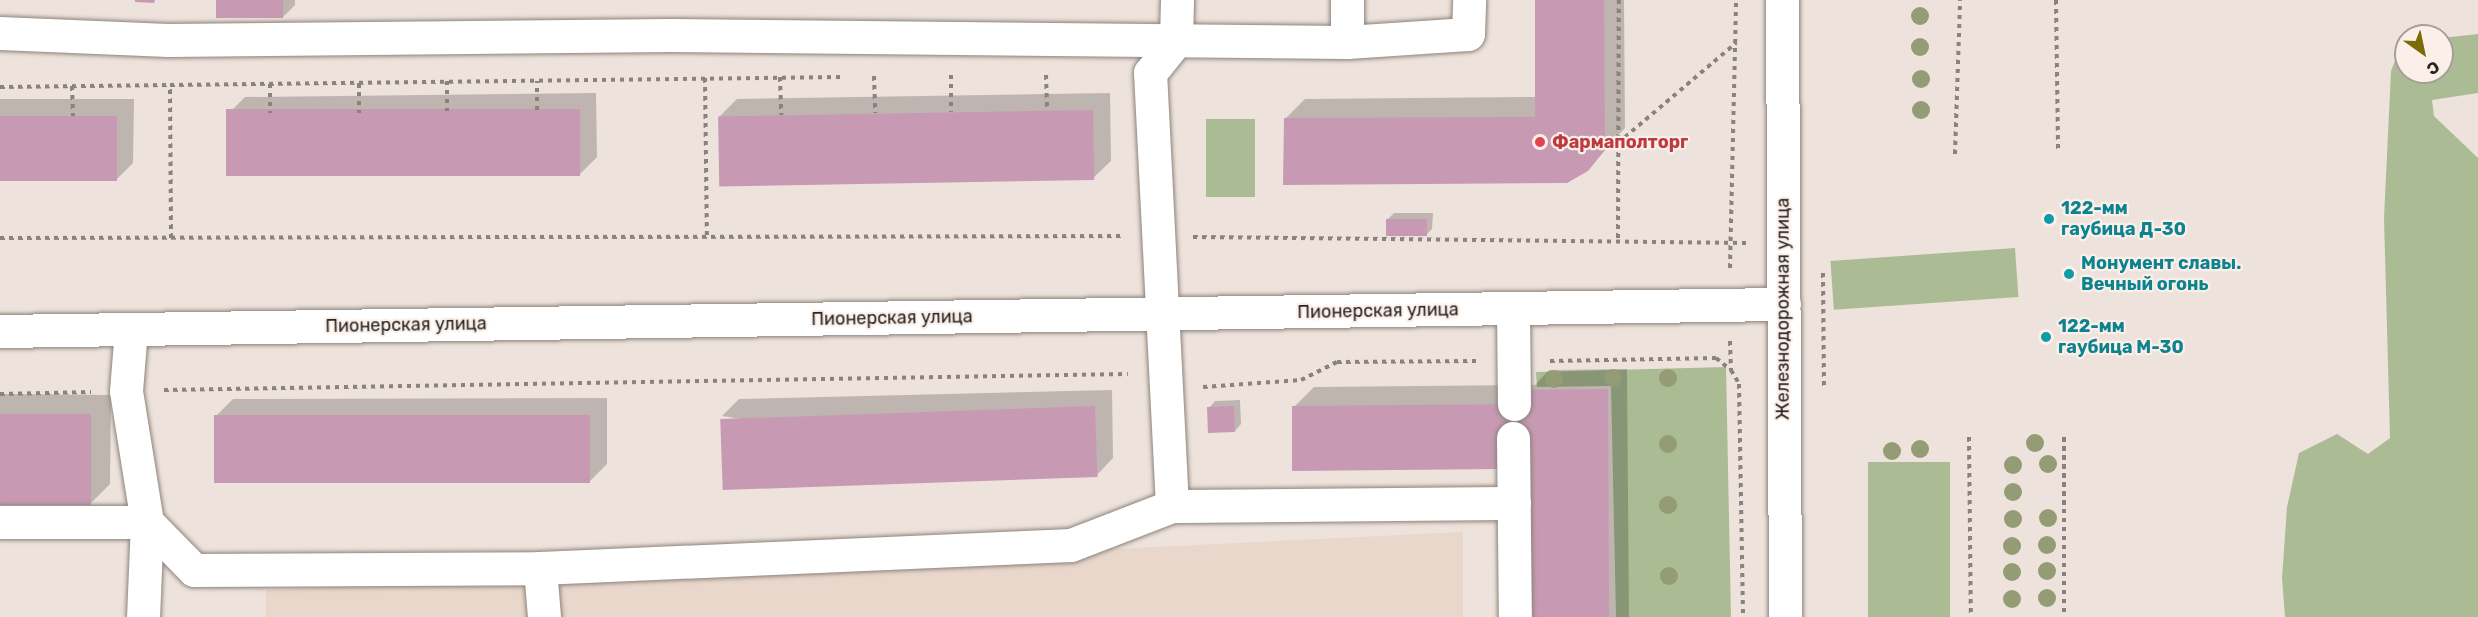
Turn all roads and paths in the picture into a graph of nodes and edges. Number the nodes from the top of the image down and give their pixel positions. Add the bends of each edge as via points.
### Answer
1 (1177, 0) edge
2 (1347, 0) edge
3 (1469, 0) edge
4 (1619, 0) edge
5 (1736, 0) edge
6 (1782, 0) edge
7 (1960, 0) edge
8 (2056, 0) edge
9 (0, 33) edge
10 (1176, 40) junction
11 (1347, 42) junction
12 (1737, 43) junction
13 (1034, 74) dead end
14 (1046, 74) junction
15 (1058, 74) dead end
16 (940, 75) dead end
17 (951, 75) junction
18 (963, 75) dead end
19 (851, 76) dead end
20 (863, 76) dead end
21 (874, 76) junction
22 (885, 76) dead end
23 (780, 77) junction
24 (705, 78) junction
25 (447, 81) junction
26 (537, 81) junction
27 (359, 82) junction
28 (270, 84) junction
29 (170, 85) junction
30 (72, 86) junction
31 (0, 87) edge
32 (537, 110) dead end
33 (447, 111) dead end
34 (1047, 111) dead end
35 (951, 112) dead end
36 (270, 113) dead end
37 (359, 113) dead end
38 (875, 113) dead end
39 (781, 115) dead end
40 (73, 116) dead end
41 (1618, 143) junction
42 (2058, 151) dead end
43 (1955, 154) dead end
44 (1158, 236) junction
45 (707, 237) junction
46 (0, 238) edge
47 (171, 238) junction
48 (1617, 238) junction
49 (1732, 243) junction
50 (1784, 304) junction
51 (1728, 306) junction
52 (1513, 309) junction
53 (1164, 314) junction
54 (130, 329) junction
55 (0, 331) edge
56 (1513, 361) junction
57 (1731, 370) junction
58 (1168, 373) junction
59 (126, 391) junction
60 (0, 394) edge
61 (1514, 405) dead end
62 (2064, 437) dead end
63 (1513, 438) dead end
64 (1968, 438) dead end
65 (1514, 503) junction
66 (1172, 506) junction
67 (0, 522) edge
68 (147, 522) junction
69 (540, 568) junction
70 (143, 617) edge
71 (544, 617) edge
72 (1515, 617) edge
73 (1743, 617) edge
74 (1785, 617) edge
75 (1971, 617) edge
76 (2064, 617) edge

1 - 10 street
2 - 11 street
3 - 11 street via 1468,34
4 - 41 path
5 - 12 path
6 - 50 street, Железнодорожная улица
7 - 43 path
8 - 42 path
9 - 10 street via 168,40 671,35
10 - 11 street
10 - 44 street via 1150,73
12 - 41 path
12 - 49 path
13 - 14 path
14 - 15 path
14 - 34 path
16 - 17 path
17 - 18 path
17 - 35 path
19 - 23 path
20 - 21 path
21 - 22 path
21 - 38 path
23 - 24 path
23 - 39 path
24 - 26 path
24 - 45 path
25 - 26 path
25 - 27 path
25 - 33 path
26 - 32 path
27 - 28 path
27 - 37 path
28 - 29 path
28 - 36 path
29 - 30 path
29 - 47 path
30 - 31 path
30 - 40 path
41 - 48 path
44 - 45 path
44 - 48 path
44 - 53 street
45 - 47 path
46 - 47 path
48 - 49 path
49 - 51 path
50 - 51 street, Пионерская улица
50 - 74 street, Железнодорожная улица
51 - 52 street, Пионерская улица
51 - 57 path
52 - 53 street, Пионерская улица
52 - 56 street
53 - 54 street, Пионерская улица
53 - 58 street
54 - 55 street, Пионерская улица
54 - 59 street
56 - 57 path via 1716,358
56 - 58 path via 1337,362 1301,380 1190,388
56 - 61 street
57 - 73 path via 1739,384
58 - 59 path
58 - 66 street
59 - 60 path
59 - 68 street
62 - 76 path
63 - 65 street
64 - 75 path
65 - 66 street
65 - 72 street
66 - 69 street via 1071,545
67 - 68 street
68 - 69 street via 194,570
68 - 70 street
69 - 71 street

